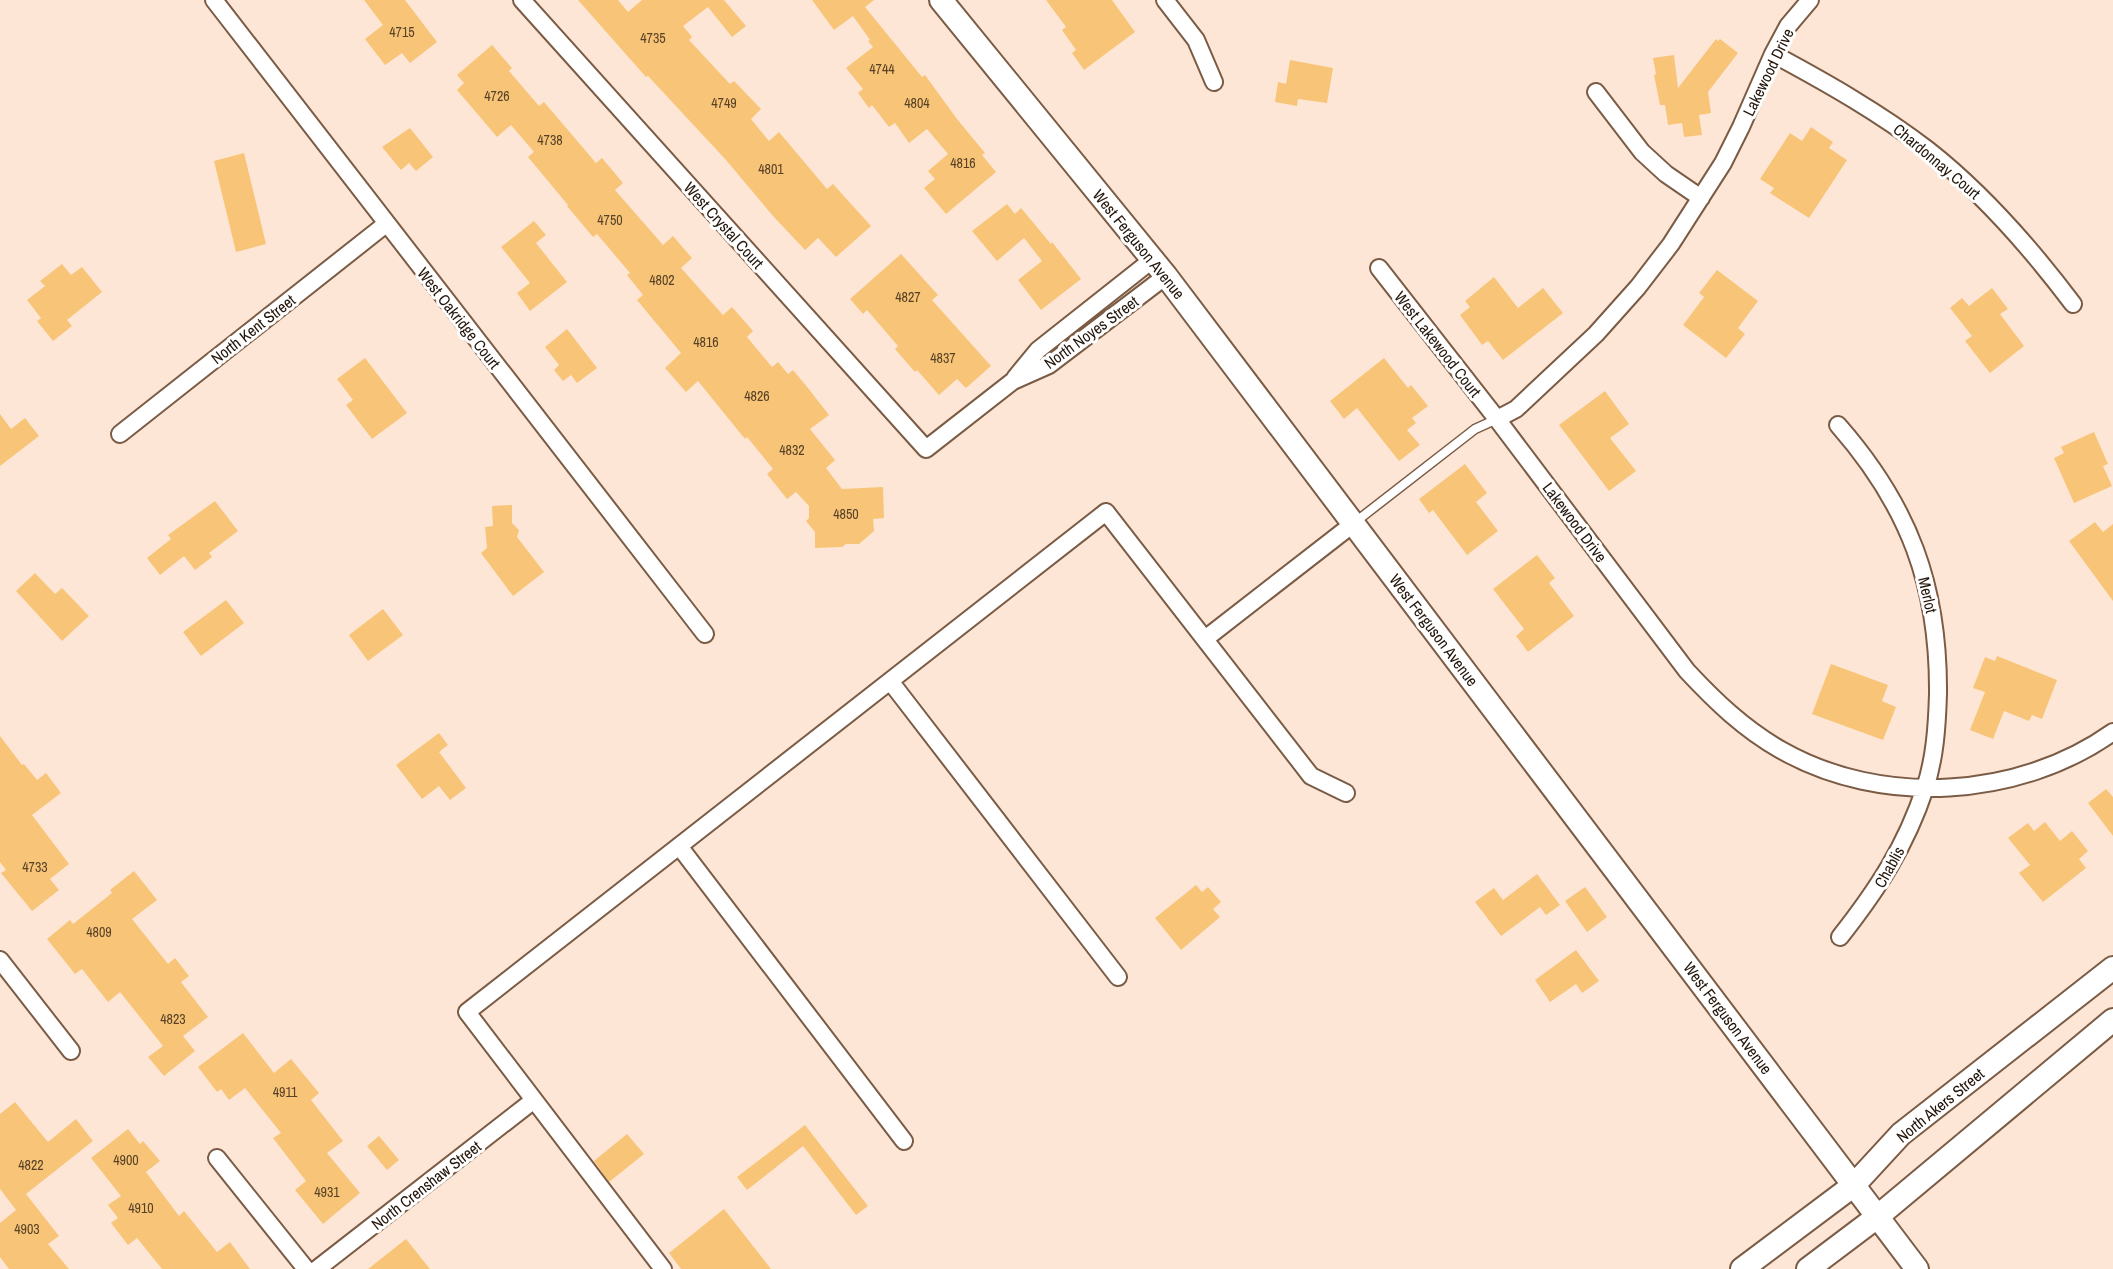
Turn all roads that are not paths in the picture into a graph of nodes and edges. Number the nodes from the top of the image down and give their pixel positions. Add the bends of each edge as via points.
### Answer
1 (214, 0) edge
2 (522, 0) edge
3 (941, 0) edge
4 (1165, 0) edge
5 (1810, 0) edge
6 (1773, 54) junction
7 (1214, 82) dead end
8 (1596, 92) dead end
9 (1701, 198) junction
10 (386, 224) junction
11 (1159, 268) junction
12 (1379, 268) dead end
13 (2073, 304) dead end
14 (1497, 419) junction
15 (1838, 425) dead end
16 (120, 434) dead end
17 (926, 449) joint
18 (1353, 524) junction
19 (705, 634) dead end
20 (1204, 639) junction
21 (890, 681) junction
22 (2113, 732) edge
23 (1925, 789) junction
24 (1346, 793) dead end
25 (679, 846) junction
26 (1840, 937) dead end
27 (0, 960) edge
28 (2113, 968) edge
29 (1118, 978) dead end
30 (2113, 1020) edge
31 (71, 1051) dead end
32 (534, 1100) junction
33 (904, 1141) dead end
34 (217, 1158) dead end
35 (1854, 1185) junction
36 (1877, 1217) junction
37 (306, 1269) edge
38 (317, 1269) edge
39 (663, 1269) edge
40 (1742, 1269) edge
41 (1808, 1269) edge
42 (1917, 1269) edge

1 - 10 street, West Oakridge Court
2 - 17 street, West Crystal Court
3 - 11 street, West Ferguson Avenue
4 - 7 street via 1196,39
5 - 6 street, Lakewood Drive via 1788,26
6 - 9 street, Lakewood Drive via 1723,163
6 - 13 street, Chardonnay Court via 1859,102 1930,152 2022,238
8 - 9 street via 1642,152
9 - 14 street, Lakewood Drive via 1638,287 1596,334 1516,409
10 - 16 street, North Kent Street
10 - 19 street, West Oakridge Court
11 - 17 street, North Noyes Street via 1049,365 1013,381
11 - 18 street, West Ferguson Avenue
12 - 14 street, West Lakewood Court
14 - 18 lane via 1476,429
14 - 23 street, Lakewood Drive via 1687,671 1715,701 1772,744 1814,765 1857,780
15 - 23 street, Merlot via 1863,453 1899,511 1929,591 1938,665 1938,715
18 - 20 street
18 - 35 street, West Ferguson Avenue
20 - 21 street via 1106,512
20 - 24 street via 1311,776
21 - 25 street
21 - 29 street
22 - 23 street, Lakewood Drive via 2077,753 2001,781
23 - 26 street, Chablis via 1897,855 1872,897
25 - 32 street via 467,1012
25 - 33 street
27 - 31 street
28 - 35 street, North Akers Street via 1902,1134
30 - 36 street
32 - 38 street, North Crenshaw Street
32 - 39 street
34 - 37 street
35 - 36 street, West Ferguson Avenue
35 - 40 street, North Akers Street
36 - 41 street
36 - 42 street, West Ferguson Avenue

